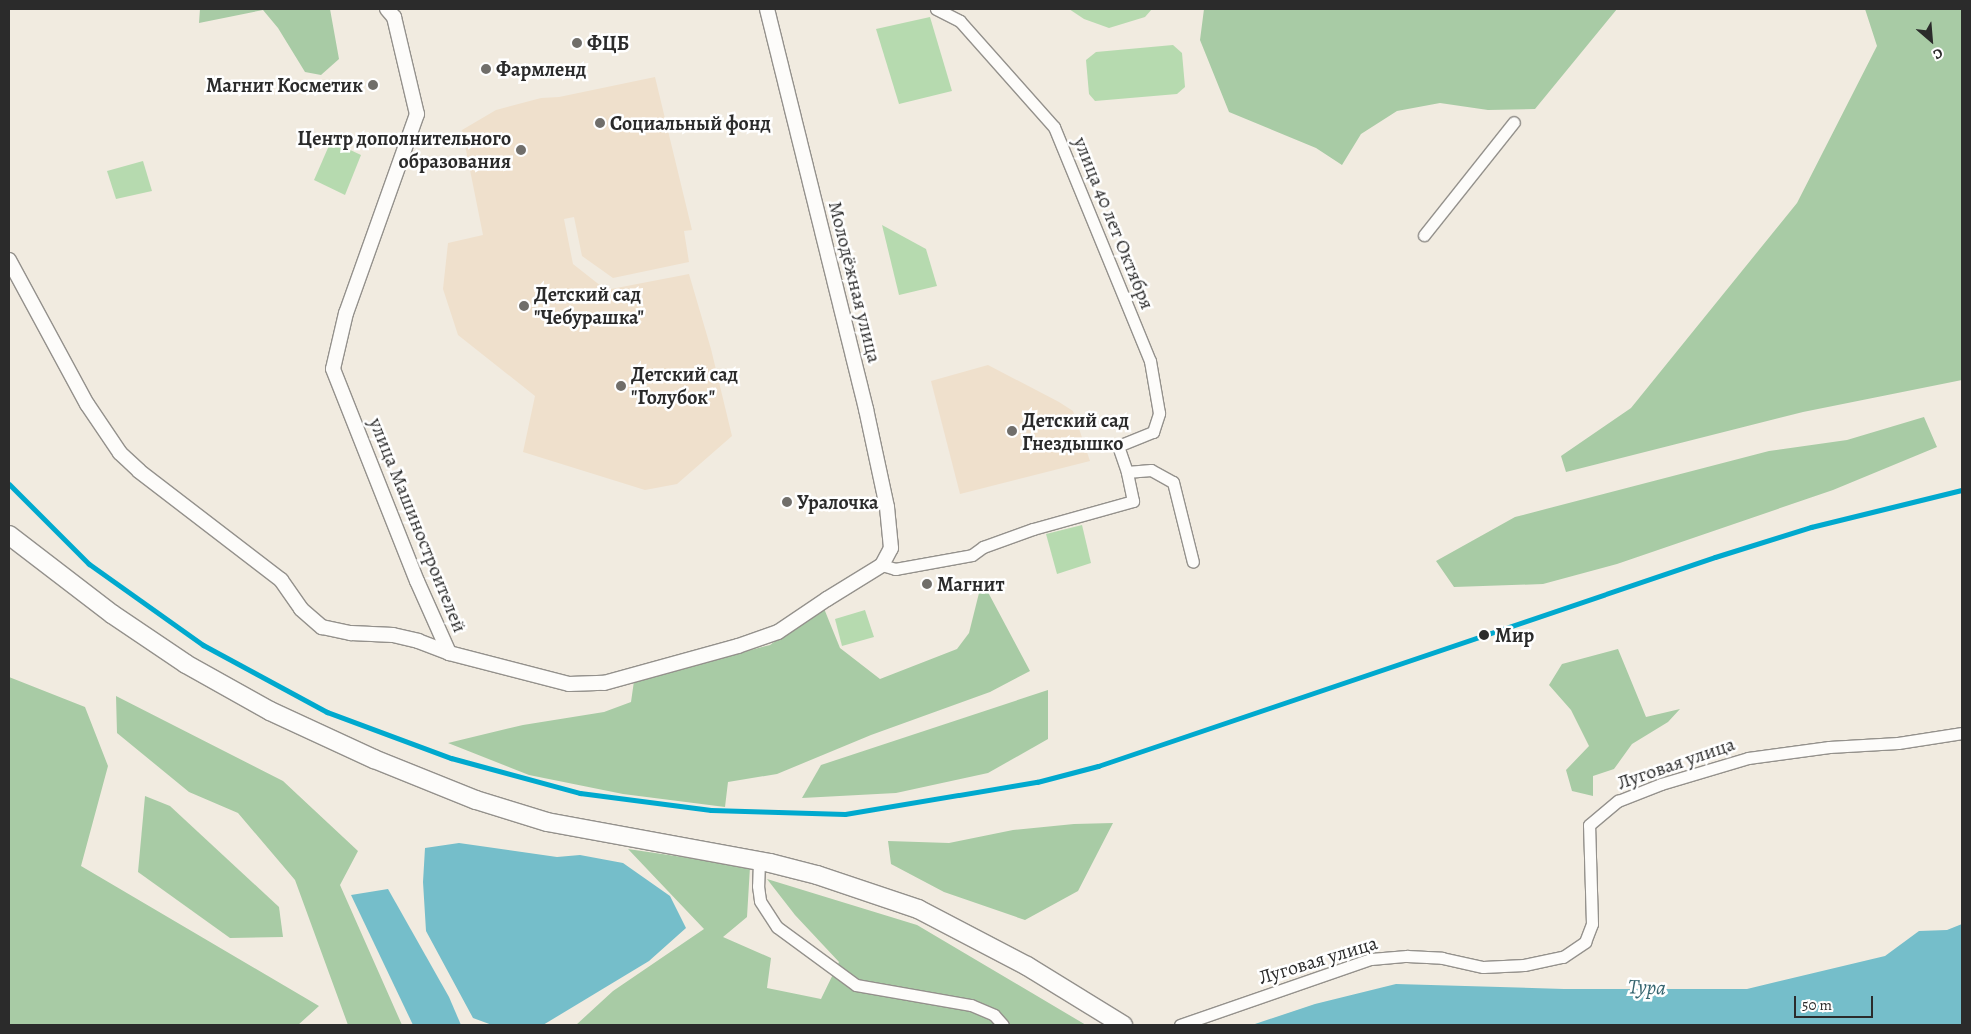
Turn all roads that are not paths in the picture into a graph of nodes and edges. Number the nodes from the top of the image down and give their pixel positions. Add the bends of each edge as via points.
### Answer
1 (387, 9) edge
2 (766, 9) edge
3 (936, 9) edge
4 (1514, 122) dead end
5 (1424, 235) dead end
6 (9, 260) edge
7 (1127, 472) junction
8 (9, 535) edge
9 (1193, 562) dead end
10 (882, 565) junction
11 (449, 653) junction
12 (1962, 733) edge
13 (759, 861) junction
14 (1118, 1022) edge
15 (1003, 1025) edge
16 (1180, 1025) edge

1 - 11 street, улица Машиностроителей via 394,17 418,114 346,313 333,369
2 - 10 street, Молодёжная улица via 864,400 887,506 891,548
3 - 7 street, улица 40 лет Октября via 960,21 1054,127 1058,136 1150,361 1159,413 1154,432 1118,446
4 - 5 street
6 - 11 street via 87,404 120,453 139,471 281,580 301,610 322,627 351,633 393,635
7 - 9 street via 1151,470 1173,482
7 - 10 street via 1133,501 1033,530 983,547 972,555 895,569
8 - 13 main road via 112,614 186,664 270,711 374,758 476,800 547,822
10 - 11 street, улица Машиностроителей via 778,632 604,683 570,684
12 - 16 street, Луговая улица via 1898,743 1829,747 1748,758 1661,784 1618,801 1589,825 1592,924 1585,942 1563,957 1524,965 1483,967 1424,957 1371,959
13 - 14 main road via 817,875 918,909 1027,966
13 - 15 street via 760,901 777,927 856,985 971,1005 994,1015

